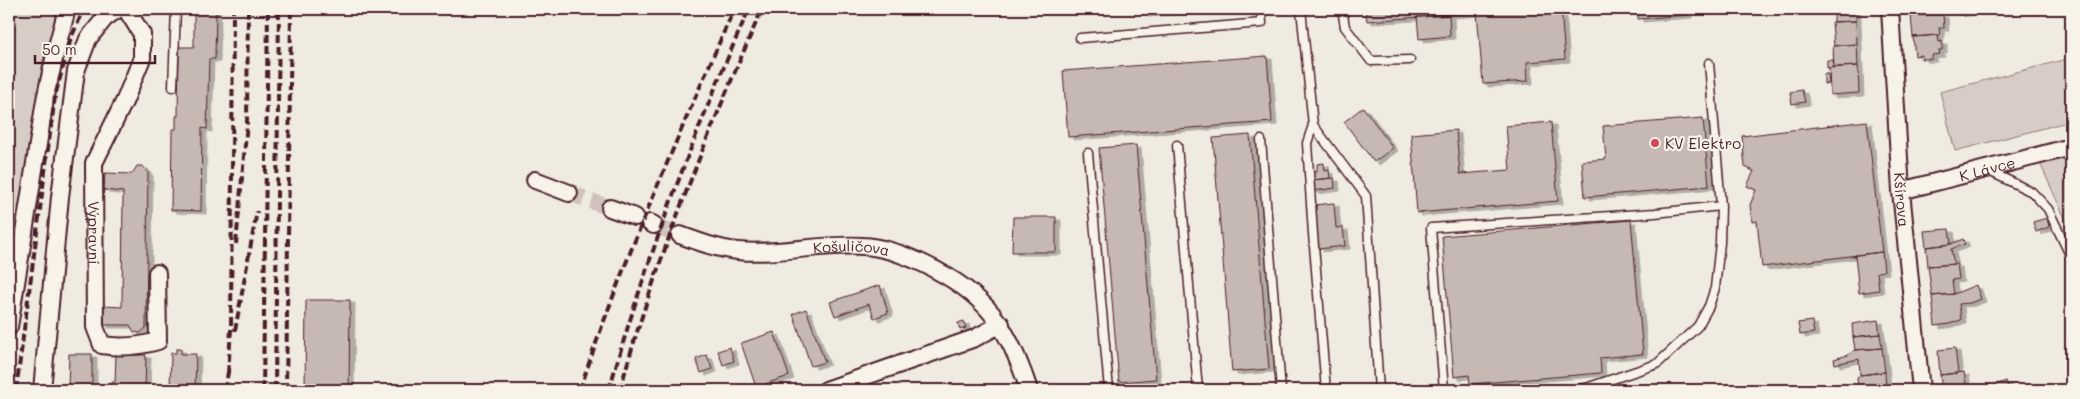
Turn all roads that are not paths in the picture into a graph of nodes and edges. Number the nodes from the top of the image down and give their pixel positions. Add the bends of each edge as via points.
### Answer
1 (68, 9) edge
2 (118, 9) edge
3 (126, 9) edge
4 (176, 9) edge
5 (1261, 9) edge
6 (1301, 9) edge
7 (1342, 9) edge
8 (1893, 9) edge
9 (1080, 38) dead end
10 (1410, 60) dead end
11 (1709, 63) dead end
12 (173, 87) dead end
13 (1312, 125) junction
14 (1261, 140) dead end
15 (1177, 145) dead end
16 (2071, 147) edge
17 (1088, 153) dead end
18 (1985, 169) junction
19 (535, 180) dead end
20 (1901, 191) junction
21 (569, 193) tunnel mouth
22 (1721, 206) junction
23 (610, 208) tunnel mouth
24 (647, 222) tunnel mouth
25 (680, 235) tunnel mouth
26 (2071, 257) edge
27 (157, 273) dead end
28 (1001, 324) junction
29 (9, 327) edge
30 (42, 390) edge
31 (826, 390) edge
32 (1029, 390) edge
33 (1110, 390) edge
34 (1198, 390) edge
35 (1281, 390) edge
36 (1326, 390) edge
37 (1379, 390) edge
38 (1444, 390) edge
39 (1569, 390) edge
40 (1921, 390) edge

1 - 29 street via 46,100
2 - 30 street via 105,18 88,40 76,71 60,197
3 - 27 street, Výpravní via 142,34 142,58 94,163 95,326 102,345 139,347 158,341
4 - 12 lane
5 - 9 lane via 1262,23
6 - 13 lane
7 - 10 lane via 1345,27 1371,61
8 - 20 street, Kšírova
11 - 22 lane
13 - 36 lane via 1307,143
13 - 37 lane via 1366,196
14 - 35 lane
15 - 34 lane
16 - 18 street, K Lávce
17 - 33 lane
18 - 20 street, K Lávce
18 - 26 lane via 2032,192 2048,208
19 - 21 street
20 - 40 street, Kšírova
22 - 38 lane via 1431,228
22 - 39 lane via 1715,288 1698,326 1657,364 1586,388
23 - 24 street
25 - 28 street, Košuličova via 706,245 738,251 837,246 886,249 934,269 964,287 986,305
28 - 31 street via 975,338
28 - 32 street, Košuličova

